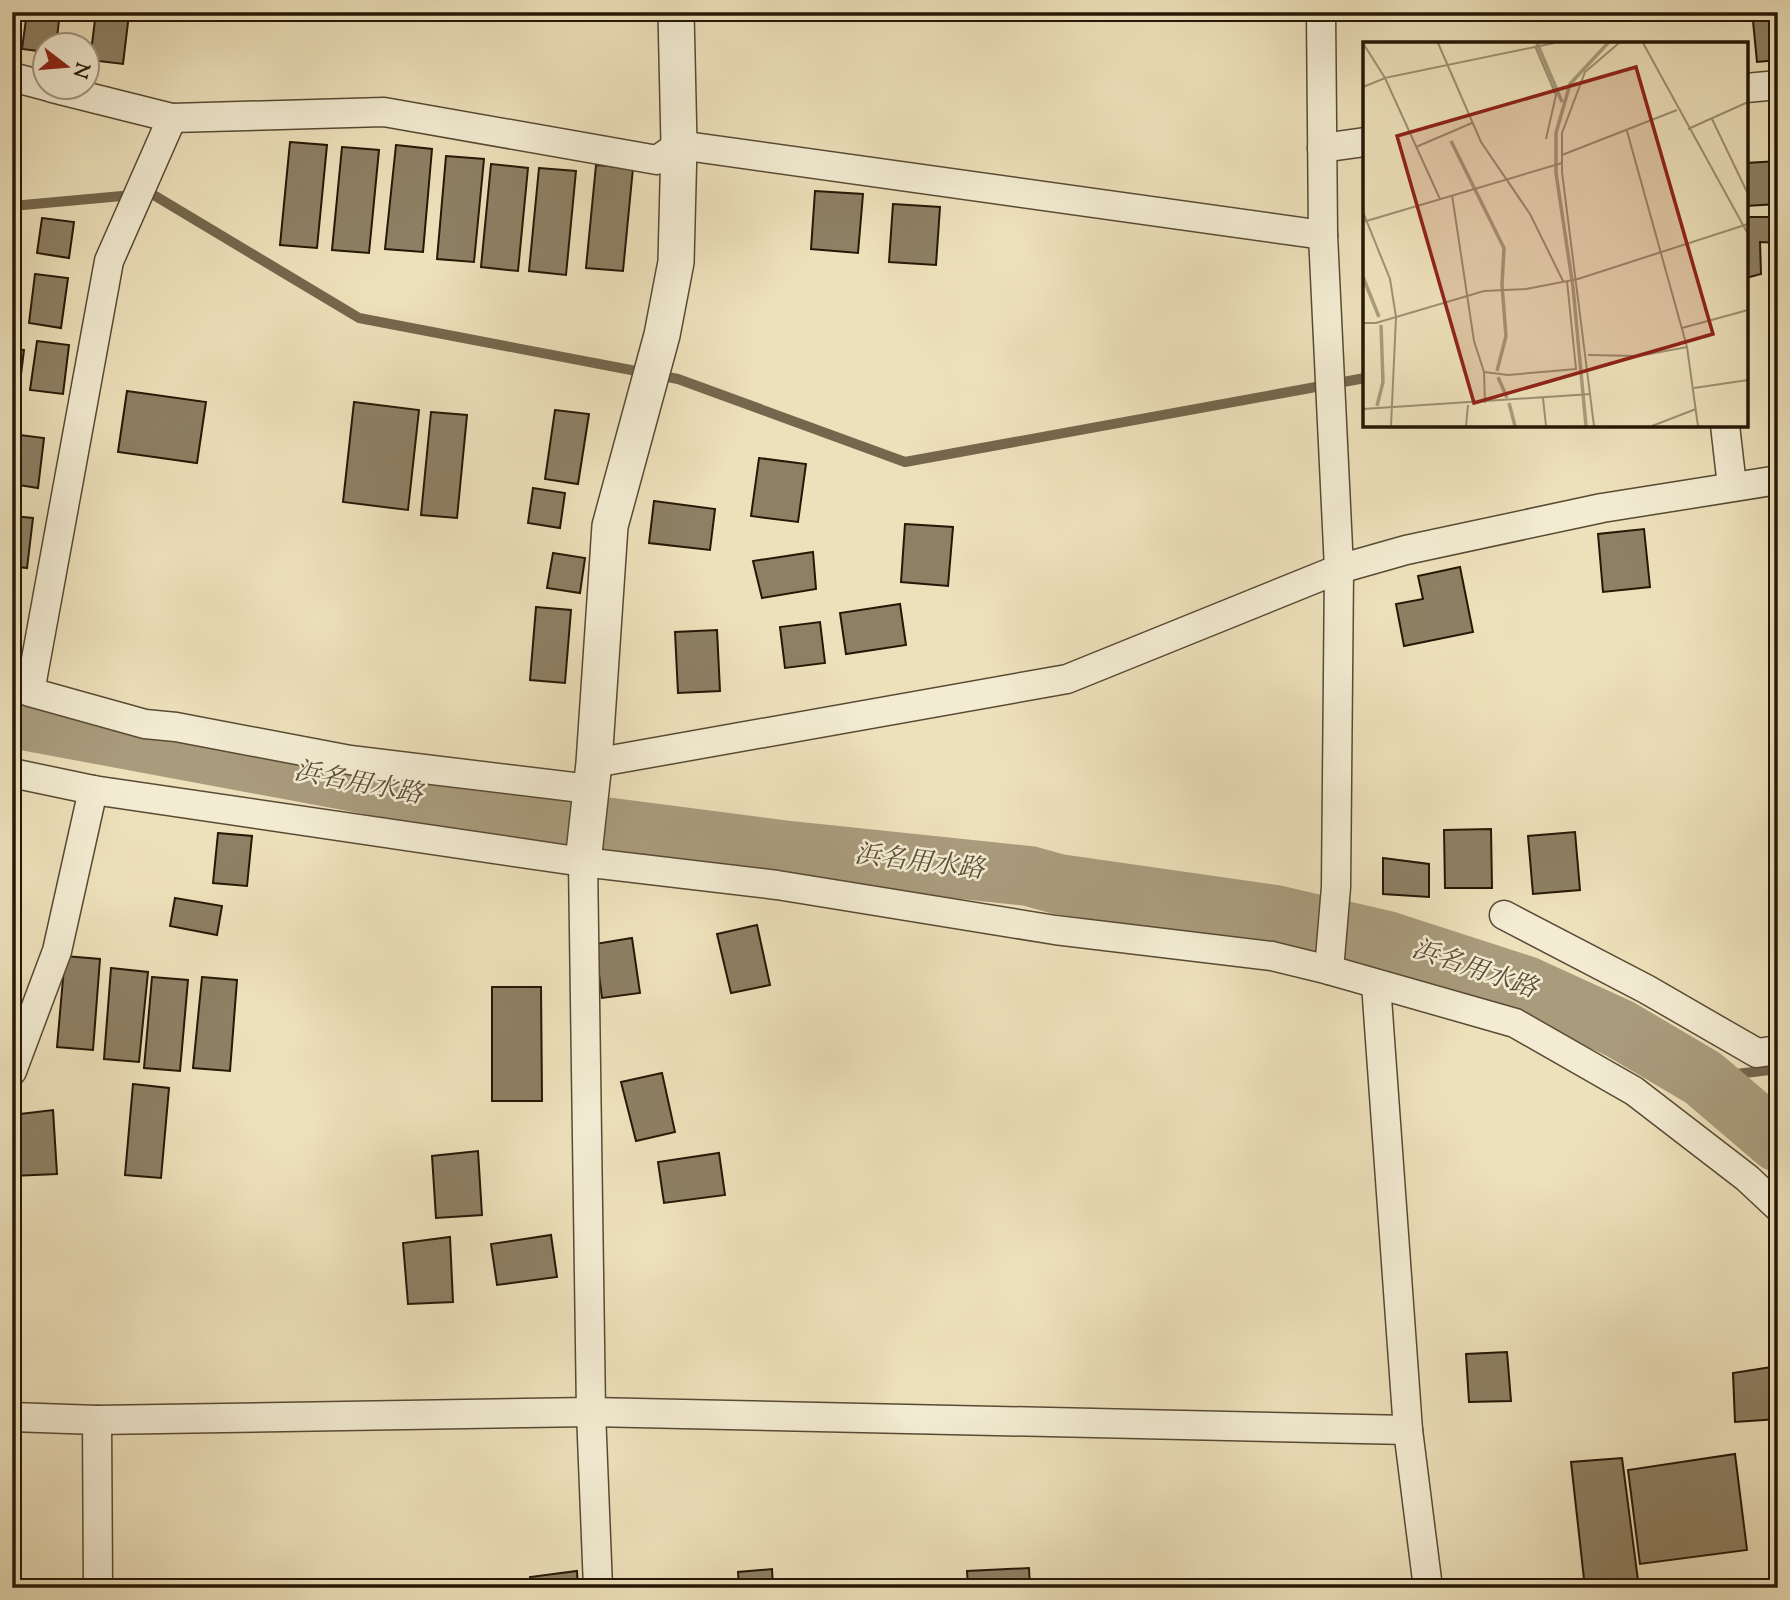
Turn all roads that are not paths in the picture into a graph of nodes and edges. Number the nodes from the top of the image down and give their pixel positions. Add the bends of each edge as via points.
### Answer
1 (676, 12) edge
2 (1321, 12) edge
3 (12, 77) edge
4 (32, 82) edge
5 (1778, 85) edge
6 (1748, 88) edge
7 (102, 100) edge
8 (172, 118) junction
9 (1363, 142) edge
10 (679, 145) junction
11 (1322, 148) junction
12 (1323, 235) junction
13 (1725, 427) edge
14 (1778, 480) edge
15 (1732, 486) junction
16 (1339, 569) junction
17 (12, 773) edge
18 (591, 784) junction
19 (93, 790) junction
20 (584, 853) junction
21 (1504, 915) dead end
22 (1330, 957) junction
23 (1376, 984) junction
24 (1778, 1050) edge
25 (12, 1070) edge
26 (1778, 1207) edge
27 (591, 1412) junction
28 (12, 1417) edge
29 (97, 1420) junction
30 (1408, 1430) junction
31 (99, 1588) edge
32 (598, 1588) edge
33 (1429, 1588) edge

1 - 10 street
2 - 11 street
3 - 4 street
5 - 6 street
7 - 8 street
8 - 10 street via 384,112 657,160
8 - 18 street via 109,261 30,692 145,724 350,760
9 - 11 street
10 - 12 street
10 - 18 street via 676,262 610,526
11 - 12 street
12 - 16 street
13 - 15 street
14 - 15 street
15 - 16 street via 1602,508 1405,550
16 - 18 street via 1067,680
16 - 22 street via 1336,887
17 - 19 street
18 - 20 street
19 - 20 street
19 - 25 street via 57,951
20 - 22 street via 1055,930 1272,956
20 - 27 street
21 - 24 street via 1757,1053
22 - 23 street
23 - 26 street via 1515,1023 1634,1091
23 - 30 street
27 - 29 street
27 - 30 street
27 - 32 street
28 - 29 street
29 - 31 street
30 - 33 street

